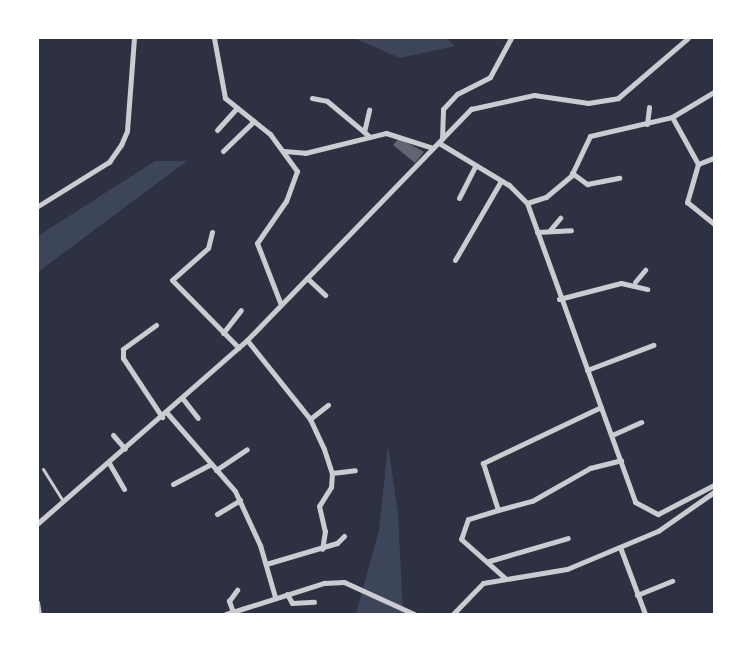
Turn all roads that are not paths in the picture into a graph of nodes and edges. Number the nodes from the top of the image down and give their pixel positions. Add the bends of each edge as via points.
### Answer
1 (134, 38) edge
2 (214, 38) edge
3 (511, 38) edge
4 (688, 38) edge
5 (714, 92) edge
6 (312, 98) dead end
7 (649, 107) dead end
8 (237, 108) junction
9 (369, 110) dead end
10 (672, 117) junction
11 (254, 121) junction
12 (647, 124) junction
13 (217, 130) dead end
14 (364, 132) junction
15 (370, 137) junction
16 (440, 141) junction
17 (434, 148) junction
18 (224, 151) dead end
19 (285, 151) junction
20 (714, 158) edge
21 (698, 164) junction
22 (474, 168) junction
23 (572, 173) junction
24 (619, 178) dead end
25 (501, 181) junction
26 (459, 198) dead end
27 (527, 203) junction
28 (38, 206) edge
29 (560, 218) dead end
30 (714, 224) edge
31 (550, 230) junction
32 (571, 230) dead end
33 (212, 232) dead end
34 (537, 232) junction
35 (455, 260) dead end
36 (645, 270) dead end
37 (307, 278) junction
38 (636, 282) junction
39 (647, 289) dead end
40 (325, 295) dead end
41 (560, 299) junction
42 (281, 305) junction
43 (241, 310) dead end
44 (156, 325) dead end
45 (223, 333) junction
46 (247, 340) junction
47 (653, 345) dead end
48 (239, 348) junction
49 (587, 370) junction
50 (183, 399) junction
51 (328, 405) dead end
52 (601, 407) junction
53 (164, 415) junction
54 (198, 418) dead end
55 (310, 419) junction
56 (641, 422) dead end
57 (113, 435) dead end
58 (612, 435) junction
59 (125, 449) junction
60 (247, 449) dead end
61 (621, 460) junction
62 (109, 463) junction
63 (211, 464) junction
64 (43, 469) dead end
65 (216, 470) junction
66 (355, 470) dead end
67 (332, 473) junction
68 (173, 484) dead end
69 (714, 485) edge
70 (124, 489) dead end
71 (714, 492) edge
72 (240, 500) junction
73 (64, 501) junction
74 (498, 510) junction
75 (216, 514) dead end
76 (38, 524) edge
77 (344, 536) dead end
78 (568, 538) dead end
79 (620, 547) junction
80 (322, 549) junction
81 (489, 561) junction
82 (266, 564) junction
83 (506, 579) junction
84 (672, 581) dead end
85 (237, 590) dead end
86 (287, 594) junction
87 (637, 595) junction
88 (275, 597) junction
89 (38, 602) edge
90 (314, 602) dead end
91 (229, 613) edge
92 (40, 615) edge
93 (414, 615) edge
94 (453, 615) edge
95 (645, 615) edge

1 - 28 street via 127,131 121,145 109,162
2 - 8 street via 221,90
3 - 16 street via 490,77 457,94 443,109
4 - 16 street via 618,98 588,103 534,95 481,103
5 - 10 street
6 - 14 street via 327,101
7 - 12 street
8 - 11 street
8 - 13 street
9 - 14 street
10 - 12 street
10 - 21 street
11 - 18 street
11 - 19 street
12 - 23 street via 590,136
14 - 15 street
15 - 17 street via 401,134
15 - 19 street via 305,153
16 - 17 street
16 - 22 street
17 - 37 street
19 - 42 street via 297,171 286,201 257,243
20 - 21 street
21 - 30 street via 687,202
22 - 25 street
22 - 26 street
23 - 24 street via 587,184
23 - 27 street via 546,197
25 - 27 street
25 - 35 street
27 - 34 street
29 - 31 street
31 - 32 street
31 - 34 street
33 - 45 street via 208,248 172,280
34 - 41 street
36 - 38 street
37 - 40 street
37 - 42 street
38 - 39 street
38 - 41 street
41 - 49 street
42 - 46 street
43 - 45 street
44 - 53 street via 123,349 123,358
45 - 48 street
46 - 48 street
46 - 55 street
47 - 49 street
48 - 50 street
49 - 52 street
50 - 53 street
50 - 54 street
51 - 55 street
52 - 58 street
52 - 74 street via 483,463
53 - 59 street
53 - 63 street
55 - 67 street
56 - 58 street
57 - 59 street
58 - 61 street
59 - 62 street
60 - 65 street
61 - 69 street via 635,502 658,514
61 - 74 street via 590,468 532,501
62 - 70 street
62 - 73 street
63 - 65 street
63 - 68 street
64 - 73 lane
65 - 72 street
66 - 67 street
67 - 80 street via 331,487 319,506
71 - 79 street via 658,531
72 - 75 street
72 - 82 street
73 - 76 street
74 - 81 street via 468,519 462,530 467,549
77 - 80 street
78 - 81 street
79 - 83 street via 559,572
79 - 87 street
80 - 82 street
81 - 83 street
82 - 88 street
83 - 94 street via 471,591
84 - 87 street
85 - 91 street via 229,601
86 - 88 street
86 - 90 street via 291,603
86 - 93 street via 344,582
87 - 95 street
88 - 91 street
89 - 92 lane

